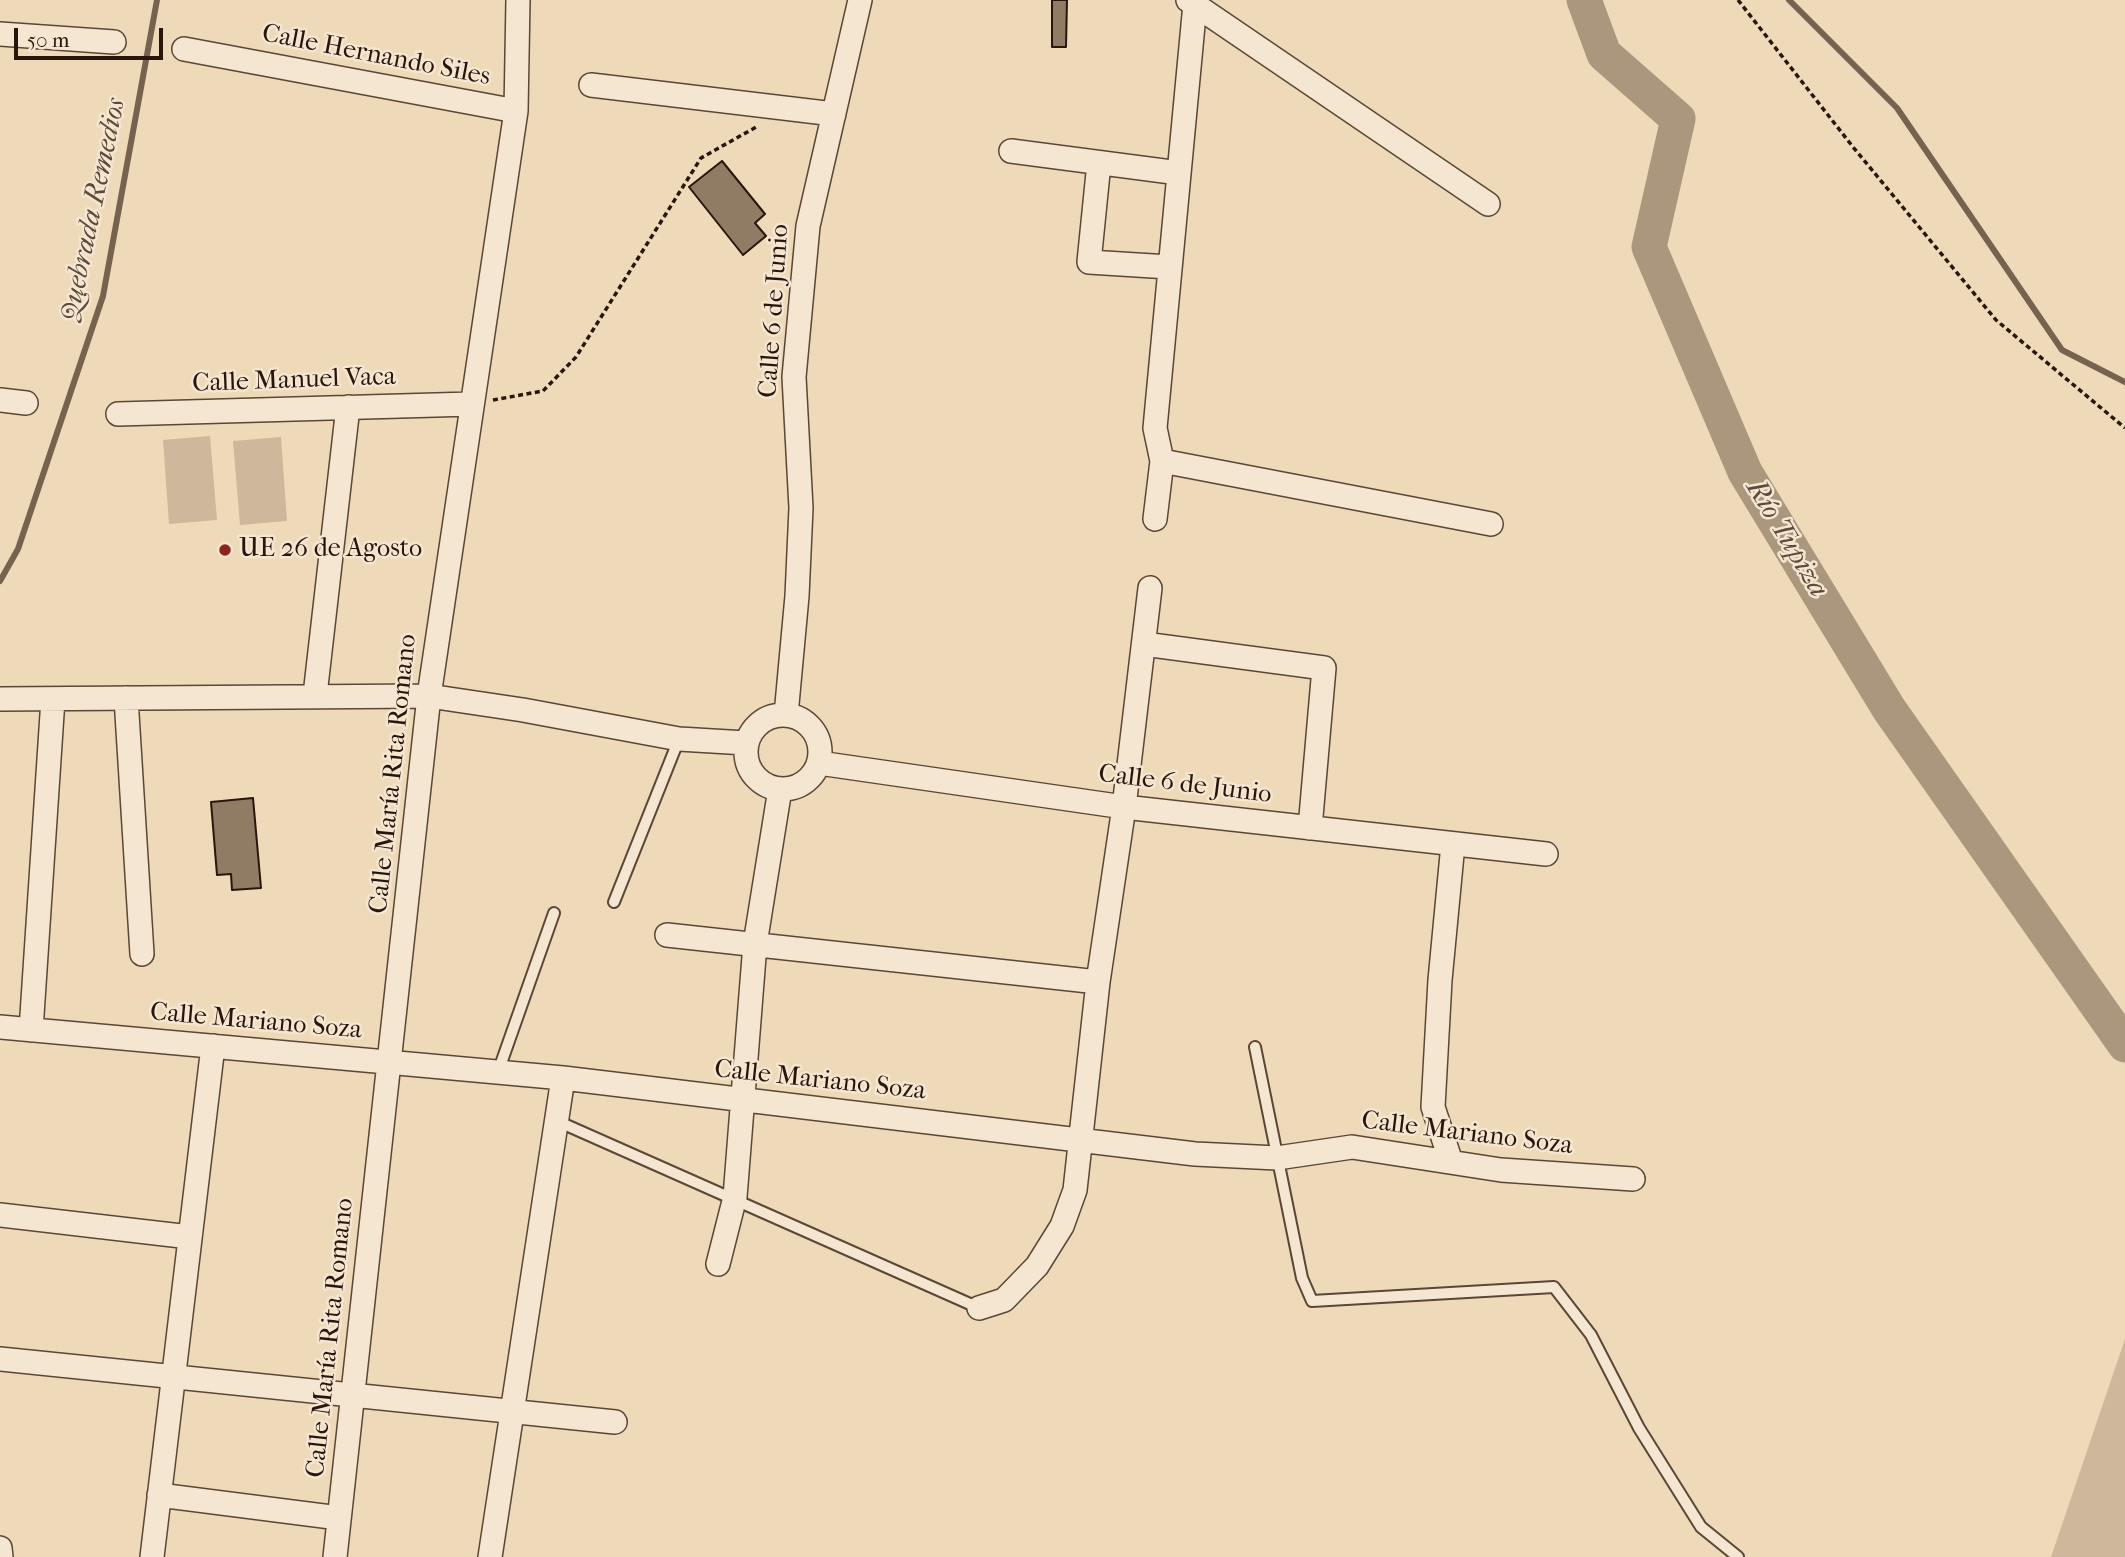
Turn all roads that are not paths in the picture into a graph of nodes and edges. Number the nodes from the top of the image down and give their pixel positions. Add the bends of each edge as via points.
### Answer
1 (518, 0) edge
2 (860, 0) edge
3 (1192, 2) edge
4 (0, 34) edge
5 (114, 42) dead end
6 (184, 49) dead end
7 (590, 85) dead end
8 (516, 111) junction
9 (834, 114) junction
10 (1011, 151) dead end
11 (1099, 163) junction
12 (1179, 173) junction
13 (1488, 204) dead end
14 (1169, 267) junction
15 (0, 400) edge
16 (26, 403) dead end
17 (471, 404) junction
18 (348, 407) junction
19 (118, 414) dead end
20 (1162, 461) junction
21 (1156, 519) dead end
22 (1491, 524) dead end
23 (1150, 588) dead end
24 (1144, 644) junction
25 (315, 695) junction
26 (429, 696) junction
27 (126, 698) junction
28 (0, 699) edge
29 (53, 699) junction
30 (786, 715) junction
31 (679, 739) junction
32 (746, 743) junction
33 (819, 763) junction
34 (780, 789) junction
35 (1124, 807) junction
36 (1310, 828) junction
37 (1452, 844) junction
38 (1546, 854) dead end
39 (614, 902) dead end
40 (554, 914) dead end
41 (667, 935) dead end
42 (755, 944) junction
43 (142, 954) dead end
44 (1098, 982) junction
45 (0, 1027) edge
46 (32, 1030) junction
47 (213, 1046) junction
48 (1255, 1047) dead end
49 (391, 1062) junction
50 (498, 1072) junction
51 (563, 1078) junction
52 (743, 1101) junction
53 (557, 1121) junction
54 (1081, 1138) junction
55 (1277, 1158) junction
56 (1451, 1162) junction
57 (1633, 1179) dead end
58 (734, 1200) junction
59 (0, 1215) edge
60 (190, 1237) junction
61 (718, 1264) dead end
62 (979, 1308) joint
63 (0, 1359) edge
64 (174, 1376) junction
65 (352, 1395) junction
66 (512, 1413) junction
67 (615, 1422) dead end
68 (159, 1495) junction
69 (339, 1518) junction
70 (0, 1548) edge
71 (1, 1557) edge
72 (152, 1557) edge
73 (335, 1557) edge
74 (490, 1557) edge
75 (1738, 1557) edge

1 - 8 street, Calle María Rita Romano
2 - 9 street, Calle 6 de Junio
3 - 12 street
3 - 13 street
4 - 5 street
6 - 8 street, Calle Hernando Siles
7 - 9 street
8 - 17 street, Calle María Rita Romano
9 - 30 street, Calle 6 de Junio via 808,226 794,377 801,508
10 - 11 street
11 - 12 street
11 - 14 street via 1089,262
12 - 14 street
14 - 20 street via 1155,428
15 - 16 street
17 - 18 street, Calle Manuel Vaca
17 - 26 street, Calle María Rita Romano
18 - 19 street, Calle Manuel Vaca
18 - 25 street
20 - 21 street
20 - 22 street
23 - 24 street
24 - 35 street
24 - 36 street via 1324,668
25 - 26 street
25 - 27 street
26 - 31 street
26 - 49 street, Calle María Rita Romano
27 - 29 street
27 - 43 street
28 - 29 street
29 - 46 street
30 - 32 street via 765,719
30 - 33 street via 814,731 821,752
31 - 32 street
31 - 39 lane
32 - 34 street via 749,768 768,786
33 - 34 street via 804,783
33 - 35 street, Calle 6 de Junio
34 - 42 street
35 - 36 street, Calle 6 de Junio
35 - 44 street
36 - 37 street, Calle 6 de Junio
37 - 38 street, Calle 6 de Junio
37 - 56 street via 1433,1107
40 - 50 lane
41 - 42 street
42 - 44 street
42 - 52 street
44 - 54 street
45 - 46 street, Calle Mariano Soza
46 - 47 street, Calle Mariano Soza
47 - 49 street, Calle Mariano Soza
47 - 60 street
48 - 55 lane
49 - 50 street, Calle Mariano Soza
49 - 65 street, Calle María Rita Romano
50 - 51 street, Calle Mariano Soza
51 - 52 street, Calle Mariano Soza
51 - 53 street
52 - 54 street, Calle Mariano Soza
52 - 58 street
53 - 58 lane
53 - 66 street
54 - 55 street, Calle Mariano Soza via 1195,1154
54 - 62 street via 1075,1189 1062,1226 1037,1266 1004,1300
55 - 56 street, Calle Mariano Soza via 1352,1147
55 - 75 lane via 1302,1278 1312,1301 1554,1287 1591,1335 1639,1428 1701,1527
56 - 57 street, Calle Mariano Soza
58 - 61 street
58 - 62 lane
59 - 60 street
60 - 64 street
63 - 64 street
64 - 65 street
64 - 68 street
65 - 66 street
65 - 69 street, Calle María Rita Romano
66 - 67 street
66 - 74 street
68 - 69 street
68 - 72 street
69 - 73 street, Calle María Rita Romano
70 - 71 street

